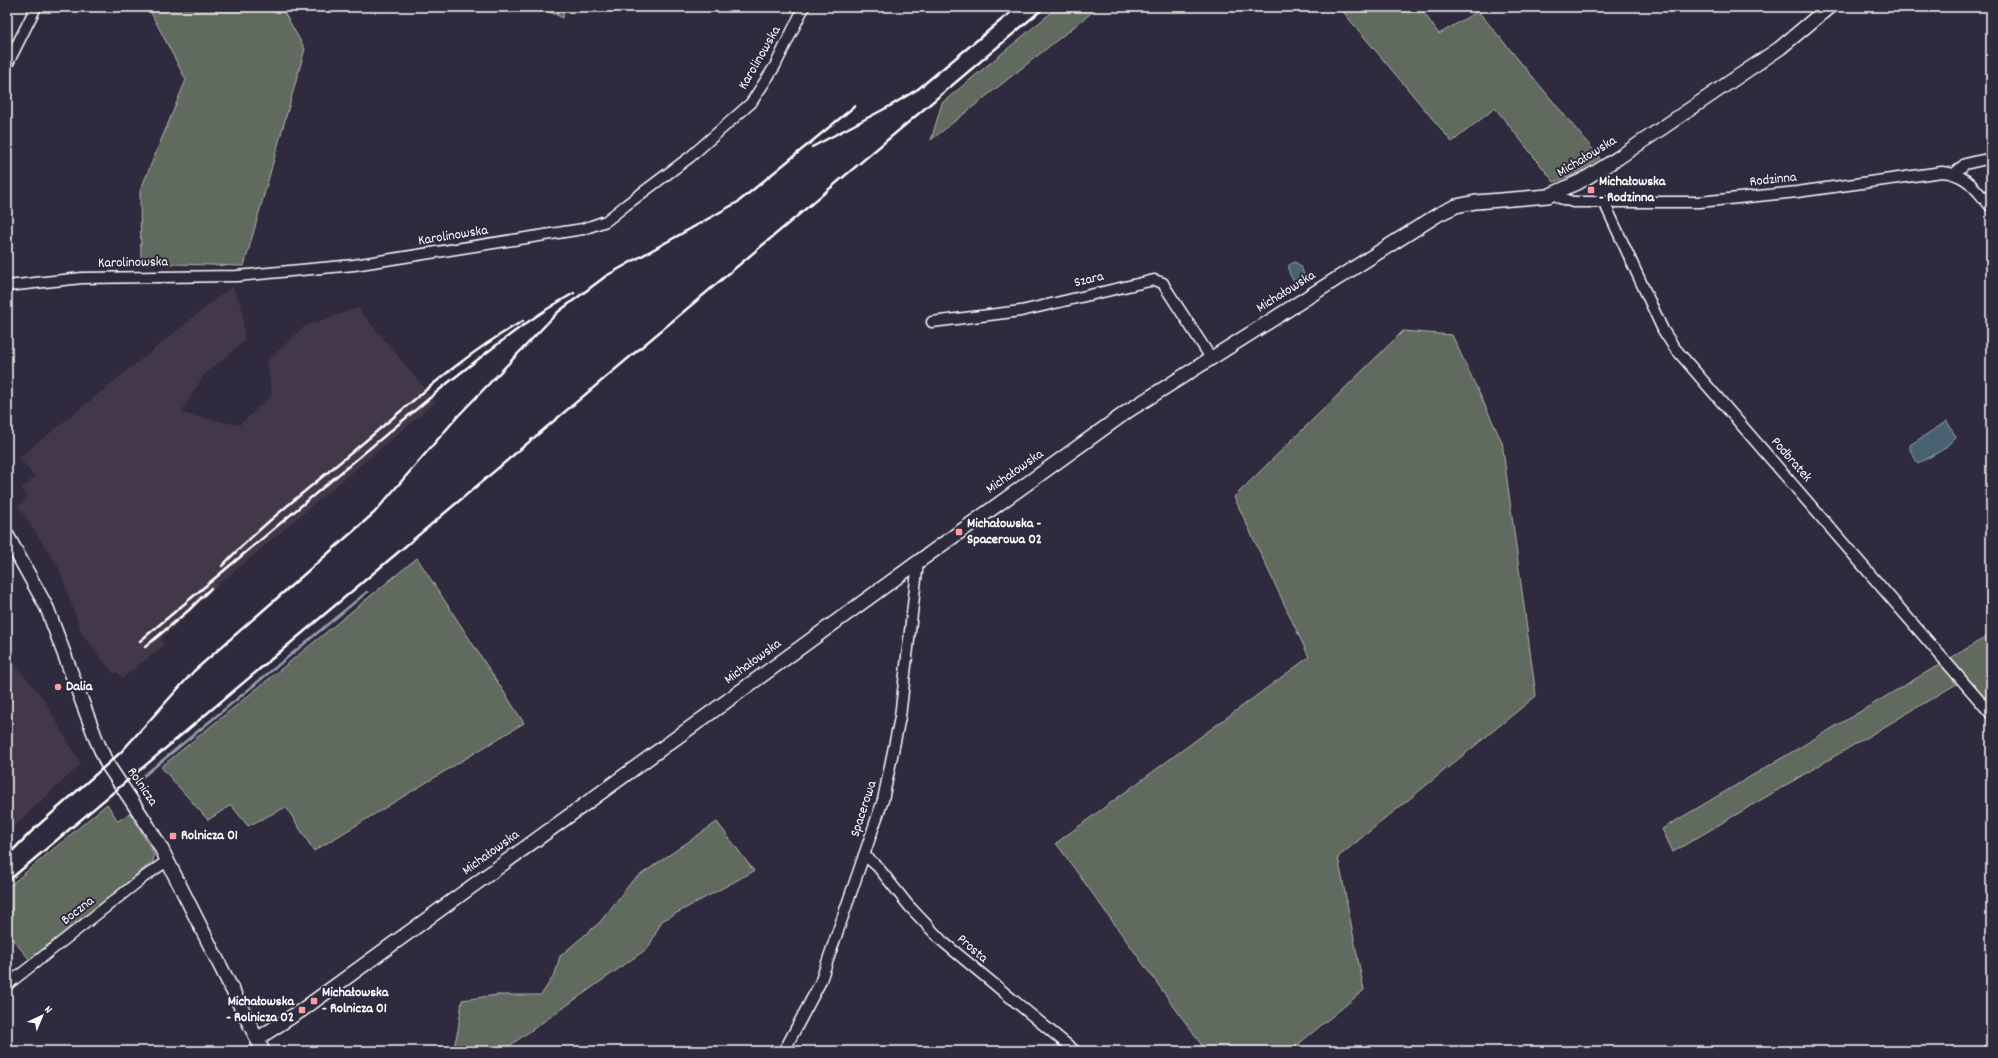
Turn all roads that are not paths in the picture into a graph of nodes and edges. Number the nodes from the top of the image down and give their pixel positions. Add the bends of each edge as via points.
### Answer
1 (36, 7) edge
2 (804, 7) edge
3 (1829, 7) edge
4 (7, 65) edge
5 (1991, 158) edge
6 (1955, 173) junction
7 (1555, 194) junction
8 (1604, 202) junction
9 (1991, 208) edge
10 (7, 286) edge
11 (932, 322) dead end
12 (1211, 358) junction
13 (7, 535) edge
14 (918, 562) junction
15 (1991, 714) edge
16 (864, 855) junction
17 (168, 861) junction
18 (7, 985) edge
19 (257, 1039) junction
20 (1991, 1049) edge
21 (263, 1051) edge
22 (784, 1051) edge
23 (1075, 1051) edge
24 (1987, 1051) edge

1 - 4 street
2 - 10 street, Karolinowska via 766,82 751,103 690,157 606,221 582,230 354,265 237,276 82,278
3 - 7 street, Michałowska via 1780,48 1618,158
5 - 6 street via 1965,164
6 - 8 street, Rodzinna via 1942,172 1797,192 1699,202
6 - 9 street via 1966,179
7 - 8 street, Rodzinna via 1573,202
7 - 12 street, Michałowska via 1476,202 1456,206 1439,214
8 - 15 street, Podbratek via 1662,330 1674,347
11 - 12 street, Szara via 1021,311 1154,280 1163,283
12 - 14 street, Michałowska via 1128,411
13 - 17 street, Rolnicza via 50,614 96,739 108,764
14 - 16 street, Spacerowa via 900,717 883,800
14 - 19 street, Michałowska via 302,1010
16 - 22 street, Spacerowa via 820,983
16 - 23 street, Prosta via 877,866 942,941
17 - 18 street, Boczna
17 - 19 street, Rolnicza
19 - 21 street, Rolnicza
20 - 24 street

